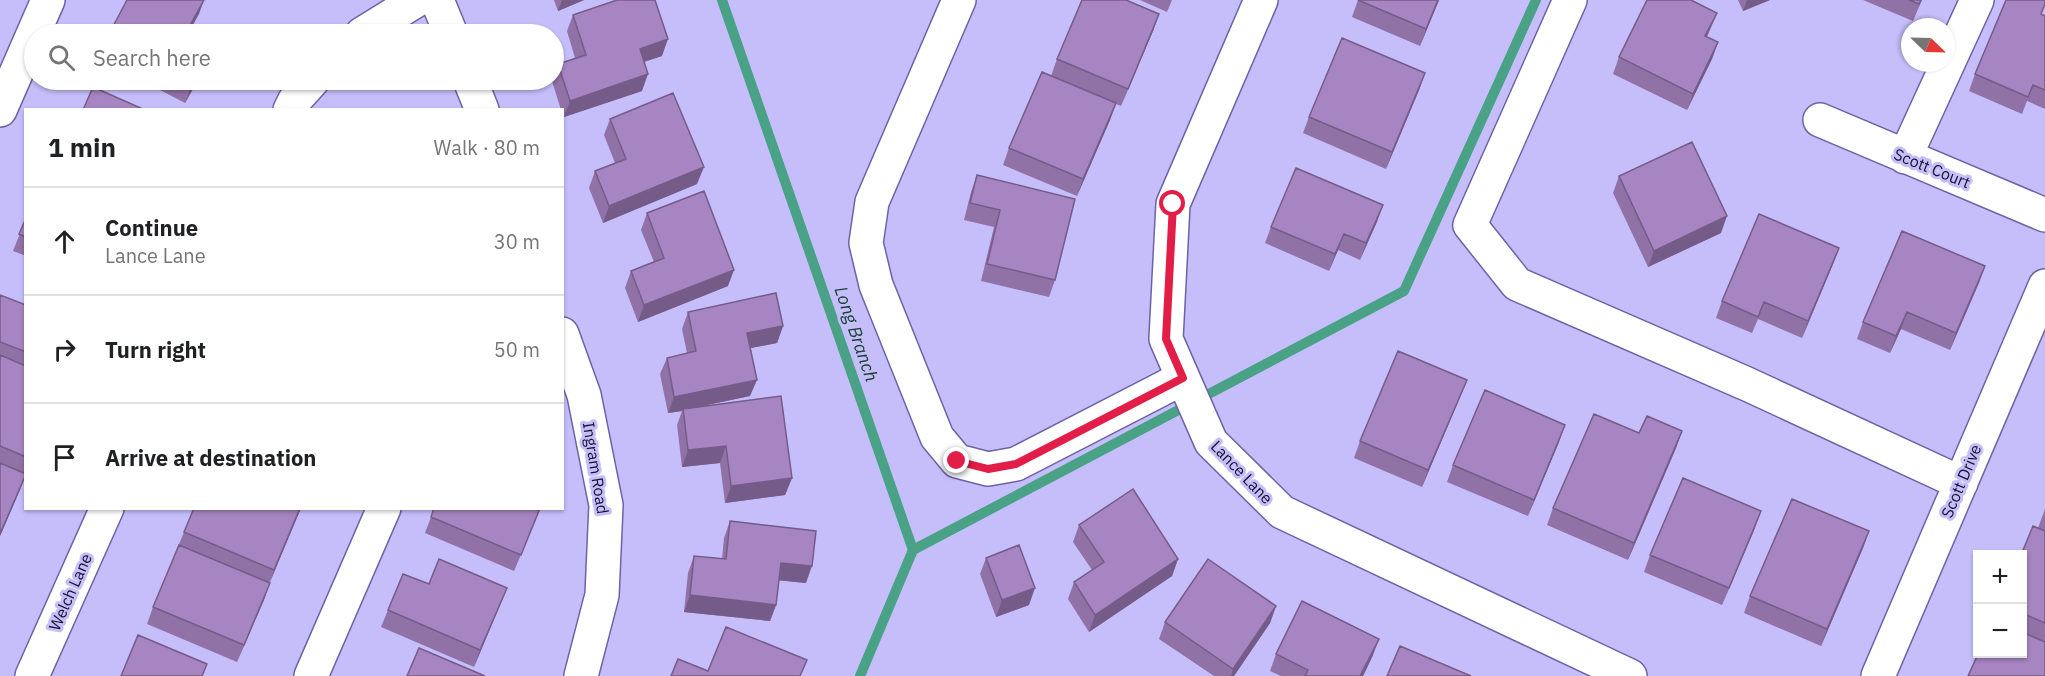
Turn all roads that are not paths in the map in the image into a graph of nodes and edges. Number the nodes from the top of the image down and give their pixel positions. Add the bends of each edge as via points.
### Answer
1 (48, 0) edge
2 (417, 0) edge
3 (438, 0) edge
4 (959, 0) edge
5 (1261, 0) edge
6 (1570, 0) edge
7 (1977, 0) edge
8 (38, 24) edge
9 (378, 24) edge
10 (448, 24) edge
11 (24, 55) edge
12 (304, 90) edge
13 (474, 90) edge
14 (291, 108) edge
15 (481, 108) edge
16 (0, 110) edge
17 (1820, 120) dead end
18 (1905, 157) junction
19 (2045, 215) edge
20 (2045, 286) edge
21 (564, 340) edge
22 (1183, 378) junction
23 (1960, 483) junction
24 (106, 510) edge
25 (383, 510) edge
26 (32, 676) edge
27 (311, 676) edge
28 (581, 676) edge
29 (1630, 676) edge
30 (1878, 676) edge

1 - 8 street
2 - 9 street
3 - 10 street
4 - 22 street via 873,202 866,243 876,285 937,437 957,461 988,469 1016,464
5 - 22 street, Lance Lane via 1173,204 1166,339
6 - 23 street via 1470,225 1517,284 1747,384
7 - 18 street
11 - 16 street
12 - 14 street
13 - 15 street
17 - 18 street, Scott Court
18 - 19 street, Scott Court
20 - 23 street, Scott Drive
21 - 28 street, Ingram Road via 584,395 606,505 602,595
22 - 29 street, Lance Lane via 1211,442 1282,512
23 - 30 street, Scott Drive
24 - 26 street, Welch Lane
25 - 27 street

